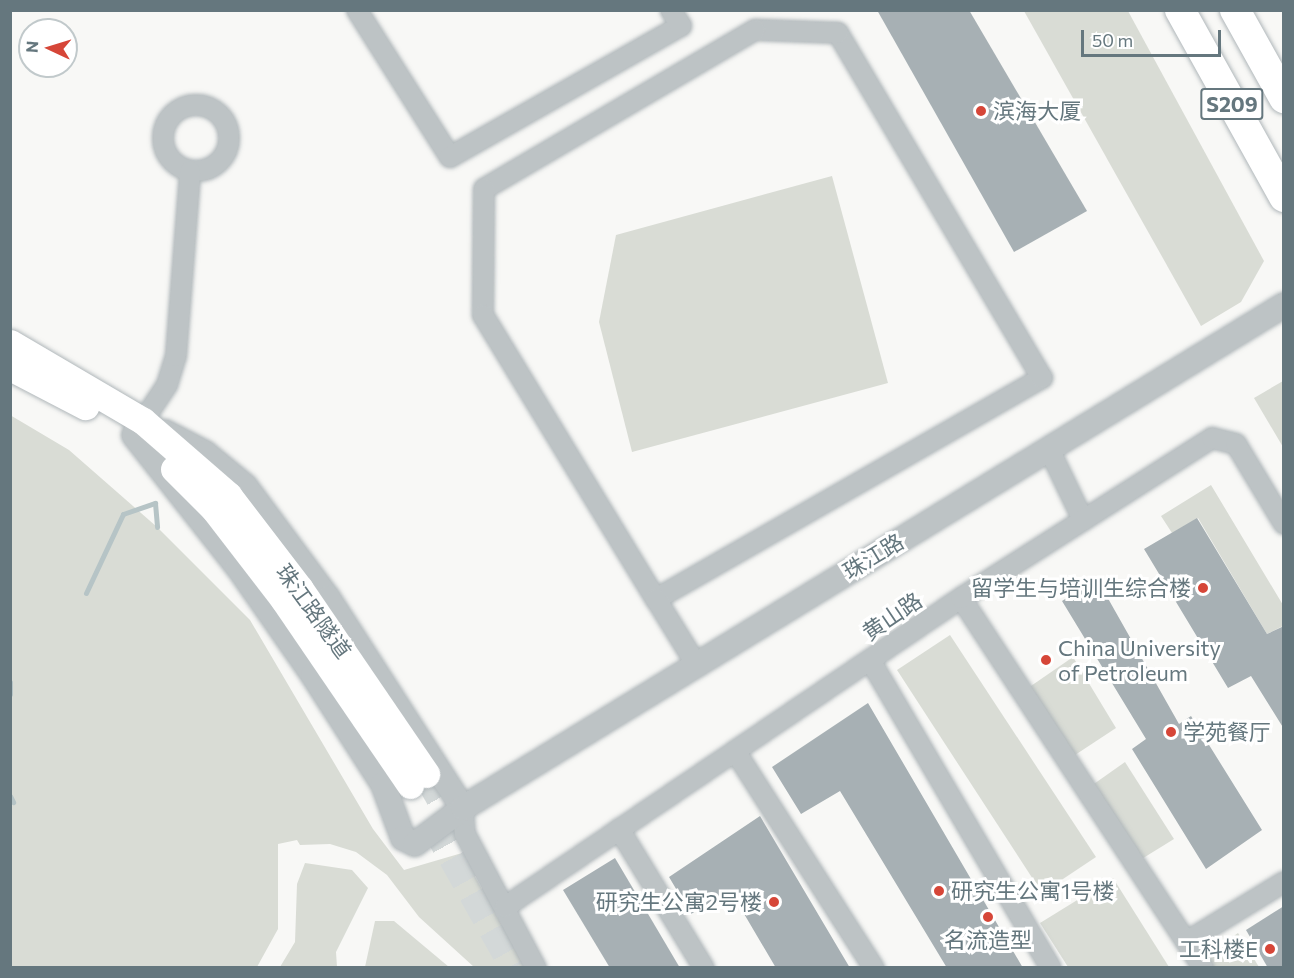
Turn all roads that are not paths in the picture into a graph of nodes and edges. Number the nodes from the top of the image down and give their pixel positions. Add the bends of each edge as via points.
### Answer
1 (357, 10) edge
2 (671, 10) edge
3 (1180, 10) edge
4 (1235, 10) edge
5 (1284, 98) edge
6 (189, 172) dead end
7 (1284, 196) edge
8 (1284, 305) edge
9 (10, 343) edge
10 (10, 367) edge
11 (138, 428) junction
12 (1049, 449) junction
13 (1083, 520) junction
14 (1284, 524) edge
15 (961, 598) junction
16 (656, 599) junction
17 (870, 660) junction
18 (696, 664) junction
19 (735, 751) junction
20 (418, 780) tunnel mouth
21 (463, 808) junction
22 (619, 829) junction
23 (1284, 882) edge
24 (505, 906) junction
25 (1186, 942) junction
26 (536, 968) edge
27 (704, 968) edge
28 (874, 968) edge
29 (1051, 968) edge
30 (1203, 968) edge

1 - 2 street via 450,158 681,26
3 - 7 main road, S209
4 - 5 main road, S209
6 - 11 street via 176,356 167,385
8 - 12 street, 珠江路
9 - 11 main road
10 - 11 main road
11 - 20 main road, 珠江路隧道 via 182,464
11 - 21 street via 205,453 245,486 328,598
11 - 21 street, 珠江路 via 313,675 383,784 403,838 420,843
12 - 13 street
12 - 18 street, 珠江路
13 - 14 street, 黄山路 via 1212,438 1224,438 1236,444
13 - 15 street, 黄山路
15 - 17 street, 黄山路
15 - 25 street
16 - 16 street via 483,315 484,189 755,30 838,33 1042,378
16 - 18 street
17 - 19 street, 黄山路
17 - 29 street
18 - 21 street, 珠江路
19 - 22 street, 黄山路
19 - 28 street
21 - 24 street via 465,834
22 - 24 street, 黄山路
22 - 27 street
23 - 25 street
24 - 26 street
25 - 30 street

